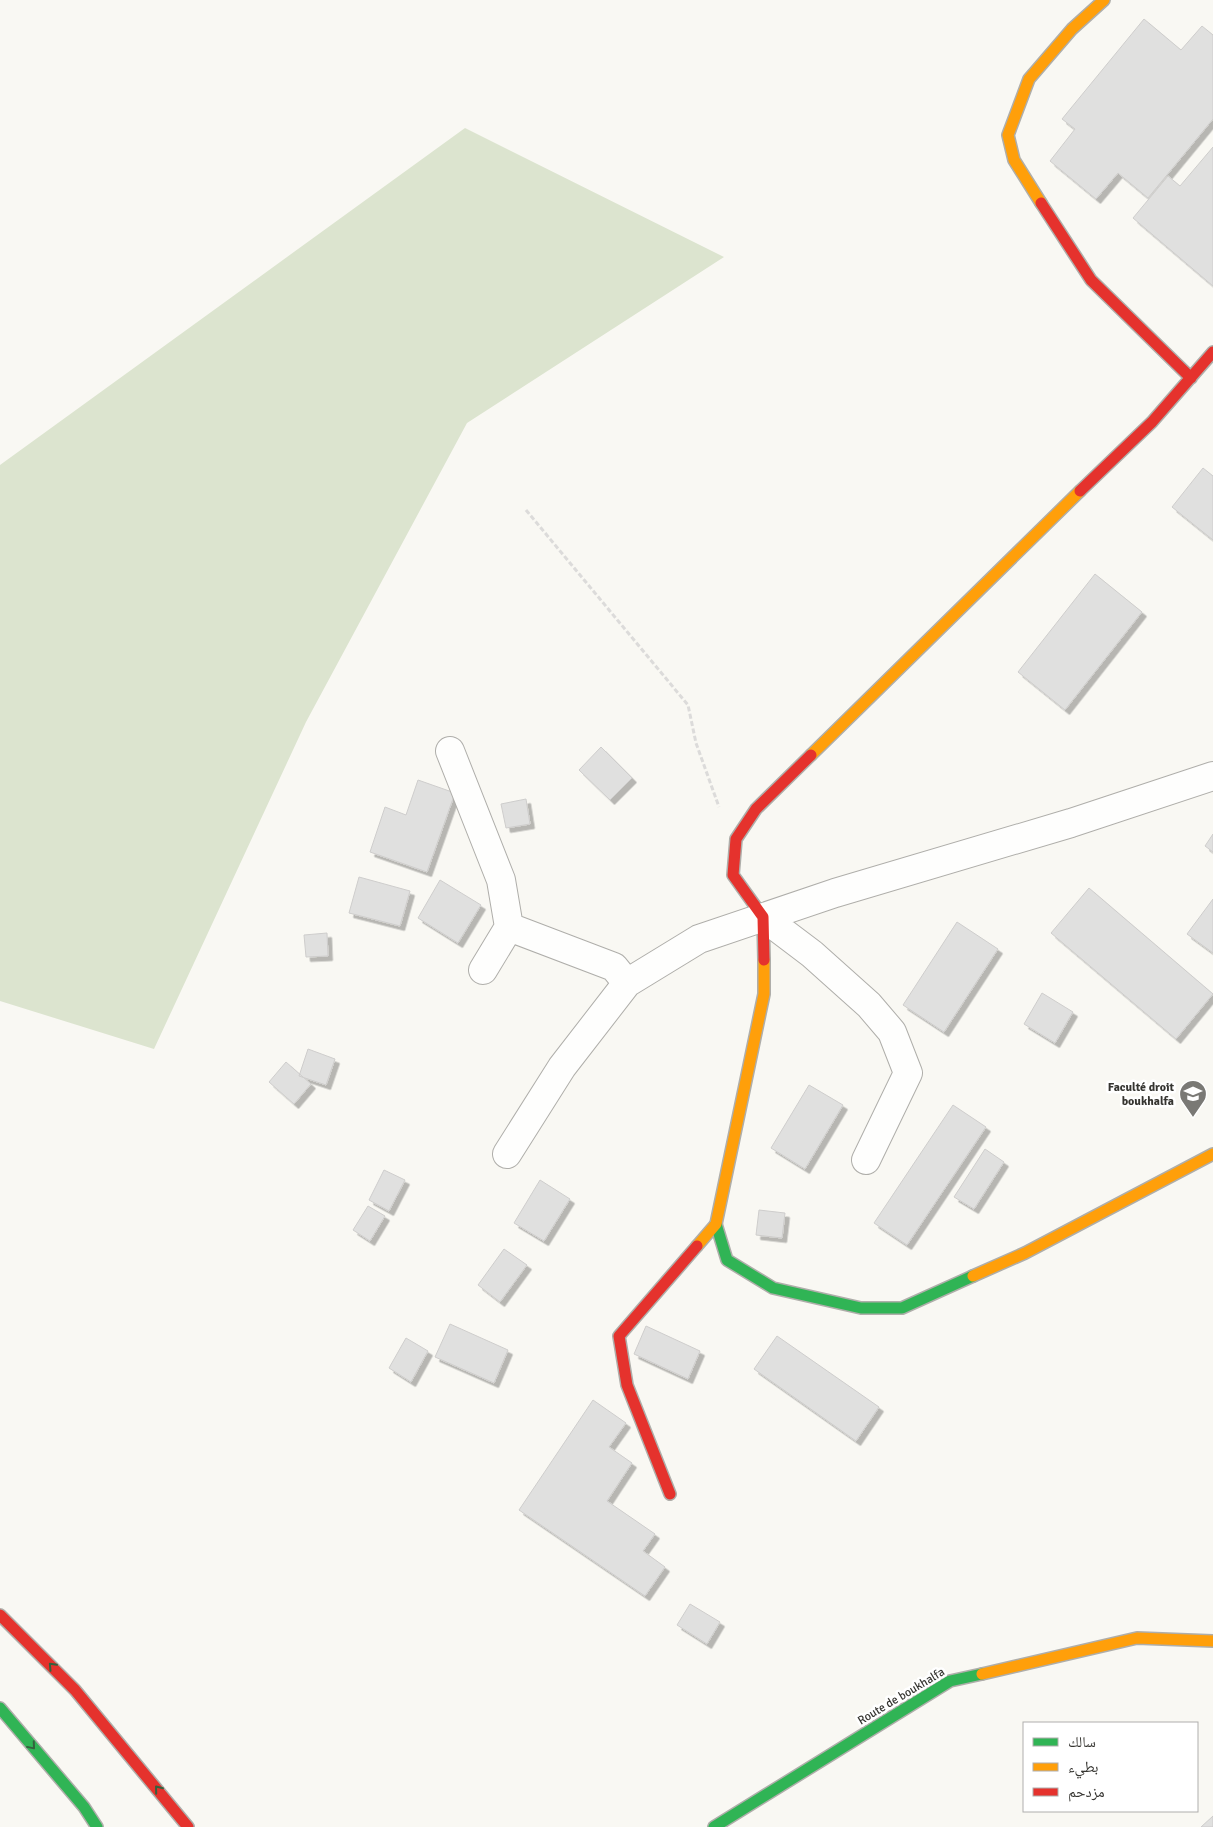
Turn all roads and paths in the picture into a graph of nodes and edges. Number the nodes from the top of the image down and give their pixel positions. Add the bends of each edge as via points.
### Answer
1 (1104, 0) edge
2 (1213, 352) edge
3 (1191, 378) junction
4 (526, 510) dead end
5 (450, 750) dead end
6 (1213, 776) edge
7 (736, 839) junction
8 (763, 917) junction
9 (509, 927) junction
10 (484, 970) dead end
11 (627, 983) junction
12 (507, 1154) dead end
13 (1213, 1154) edge
14 (866, 1160) dead end
15 (716, 1224) junction
16 (670, 1494) dead end
17 (0, 1615) edge
18 (1213, 1641) edge
19 (0, 1708) edge
20 (97, 1827) edge
21 (188, 1827) edge
22 (714, 1827) edge

1 - 3 main road via 1072,29 1029,79 1008,135 1014,160 1091,280
2 - 3 main road
3 - 7 main road via 1152,422 756,809
4 - 7 path via 688,705 696,743 717,803
5 - 9 street via 501,880
6 - 8 street
7 - 8 main road via 733,875
8 - 11 street via 698,939
8 - 14 street via 812,954 869,1005 892,1032 908,1073
8 - 15 main road via 764,994
9 - 10 street
9 - 11 street via 614,967
11 - 12 street via 562,1067
13 - 15 main road via 1025,1253 902,1308 861,1308 773,1288 727,1260
15 - 16 main road via 619,1336 627,1385
21 -> 17 main road via 103,1721 21,1633
18 - 22 main road, Route de boukhalfa via 1138,1638 950,1681
19 -> 20 main road via 84,1807

